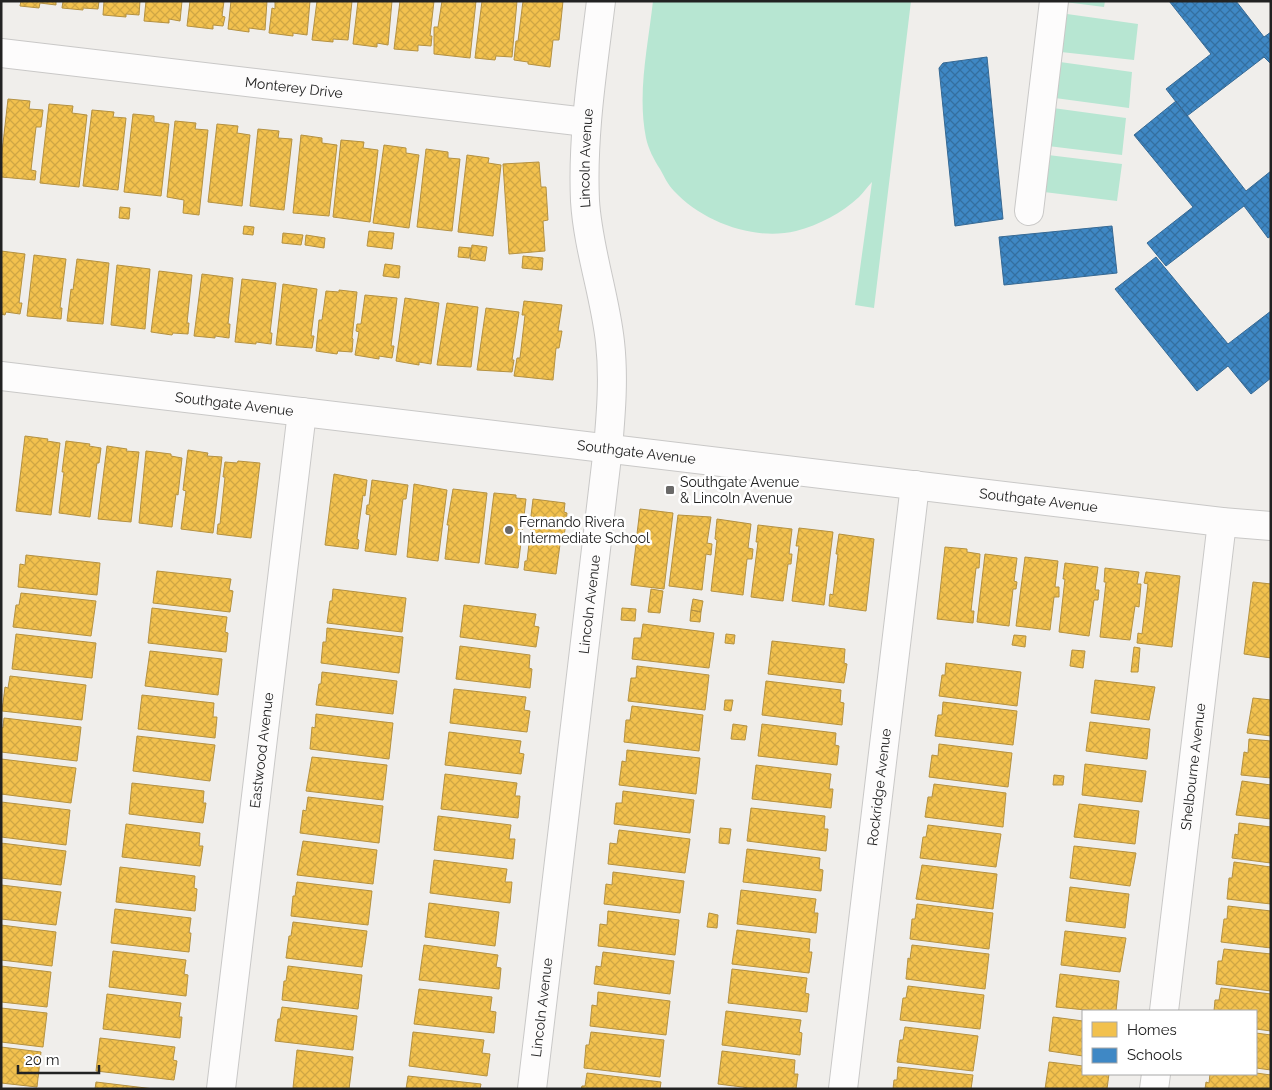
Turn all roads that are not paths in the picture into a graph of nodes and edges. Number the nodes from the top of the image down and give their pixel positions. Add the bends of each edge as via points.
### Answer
1 (601, 1) edge
2 (1054, 1) edge
3 (1, 52) edge
4 (586, 122) junction
5 (1029, 211) dead end
6 (1, 376) edge
7 (302, 412) junction
8 (608, 448) junction
9 (915, 485) junction
10 (1222, 522) junction
11 (1271, 526) edge
12 (1164, 1010) edge
13 (1156, 1075) edge
14 (220, 1089) edge
15 (532, 1089) edge
16 (843, 1089) edge
17 (1154, 1089) edge

1 - 4 street, Lincoln Avenue
2 - 5 street
3 - 4 street, Monterey Drive
4 - 8 street, Lincoln Avenue via 586,203 612,367
6 - 7 street, Southgate Avenue
7 - 8 street, Southgate Avenue
7 - 14 street, Eastwood Avenue
8 - 9 street, Southgate Avenue
8 - 15 street, Lincoln Avenue
9 - 10 street, Southgate Avenue
9 - 16 street, Rockridge Avenue
10 - 11 street, Southgate Avenue
10 - 12 street, Shelbourne Avenue
13 - 17 street

